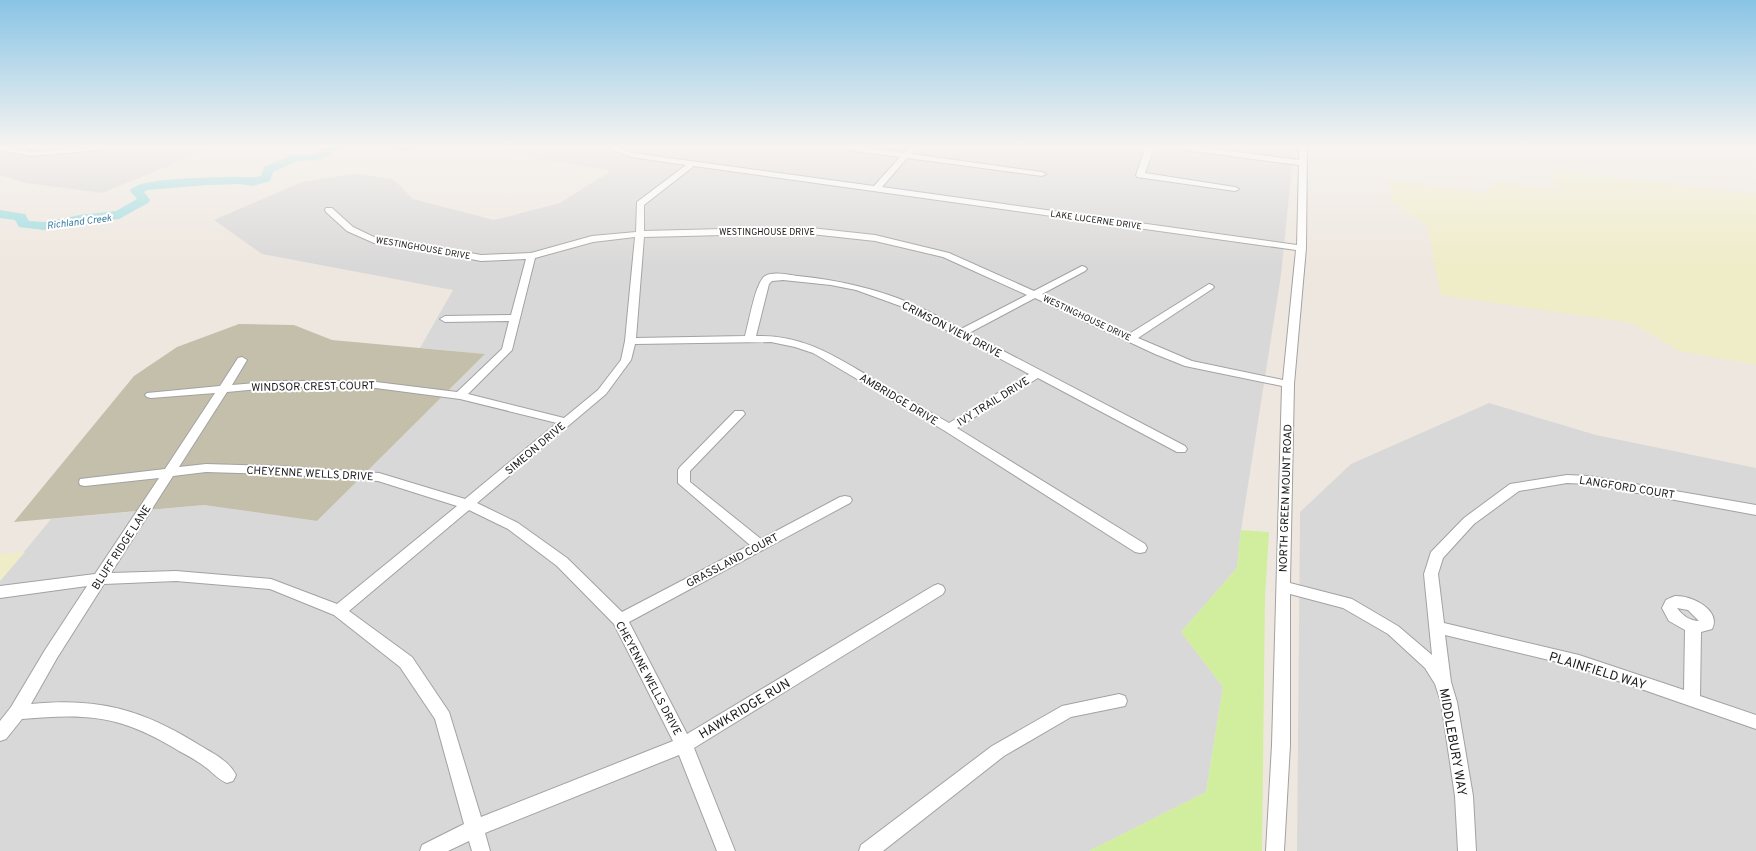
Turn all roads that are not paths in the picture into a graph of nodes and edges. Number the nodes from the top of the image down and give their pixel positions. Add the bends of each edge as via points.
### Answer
1 (664, 186) edge
2 (852, 186) edge
3 (879, 186) edge
4 (1218, 186) edge
5 (1302, 186) edge
6 (1235, 188) dead end
7 (876, 189) junction
8 (329, 210) dead end
9 (640, 234) junction
10 (1301, 248) junction
11 (531, 256) junction
12 (1082, 269) dead end
13 (1209, 287) dead end
14 (1036, 294) junction
15 (514, 318) junction
16 (445, 320) dead end
17 (962, 333) junction
18 (750, 338) junction
19 (1130, 338) junction
20 (630, 341) junction
21 (242, 360) dead end
22 (1037, 374) junction
23 (1288, 384) junction
24 (224, 389) junction
25 (151, 395) dead end
26 (460, 396) junction
27 (740, 414) dead end
28 (567, 422) junction
29 (949, 428) junction
30 (1181, 449) dead end
31 (170, 472) junction
32 (85, 482) dead end
33 (845, 500) dead end
34 (467, 504) junction
35 (1756, 510) edge
36 (760, 545) junction
37 (1140, 548) dead end
38 (100, 579) junction
39 (1283, 587) junction
40 (938, 590) dead end
41 (0, 592) edge
42 (339, 611) junction
43 (620, 620) junction
44 (1693, 626) dead end
45 (1437, 627) junction
46 (1444, 682) junction
47 (1692, 700) junction
48 (1119, 701) dead end
49 (17, 712) junction
50 (1756, 722) edge
51 (0, 734) edge
52 (684, 745) junction
53 (227, 775) dead end
54 (475, 828) junction
55 (429, 851) edge
56 (481, 851) edge
57 (726, 851) edge
58 (868, 851) edge
59 (1275, 851) edge
60 (1467, 851) edge

1 - 9 street, SIMEON DRIVE via 640,204
2 - 7 street, LAKE LUCERNE DRIVE
3 - 7 street
4 - 6 street
5 - 10 street, NORTH GREEN MOUNT ROAD
7 - 10 street, LAKE LUCERNE DRIVE
8 - 11 street, WESTINGHOUSE DRIVE via 350,229 374,240 408,244 460,256
9 - 11 street, WESTINGHOUSE DRIVE via 592,239
9 - 14 street, WESTINGHOUSE DRIVE via 802,230 876,238 946,255
9 - 20 street, SIMEON DRIVE
10 - 23 street, NORTH GREEN MOUNT ROAD
11 - 15 street
12 - 14 street
13 - 19 street
14 - 17 street
14 - 19 street, WESTINGHOUSE DRIVE
15 - 16 street
15 - 26 street via 507,350
17 - 18 street, CRIMSON VIEW DRIVE via 907,305 878,294 831,282 783,276 769,278 764,282
17 - 22 street, CRIMSON VIEW DRIVE
18 - 20 street, AMBRIDGE DRIVE
18 - 29 street, AMBRIDGE DRIVE via 781,341 817,351
19 - 23 street, WESTINGHOUSE DRIVE via 1189,364
20 - 28 street, SIMEON DRIVE via 626,360 602,392
21 - 24 street, BLUFF RIDGE LANE
22 - 29 street, IVY TRAIL DRIVE
22 - 30 street, CRIMSON VIEW DRIVE
23 - 39 street, NORTH GREEN MOUNT ROAD
24 - 25 street, WINDSOR CREST COURT
24 - 26 street, WINDSOR CREST COURT via 278,384 368,384
24 - 31 street, BLUFF RIDGE LANE
26 - 28 street, WINDSOR CREST COURT
27 - 36 street via 684,470 684,483
28 - 34 street, SIMEON DRIVE
29 - 37 street, AMBRIDGE DRIVE
31 - 32 street, CHEYENNE WELLS DRIVE
31 - 34 street, CHEYENNE WELLS DRIVE via 206,468 379,477
31 - 38 street, BLUFF RIDGE LANE
33 - 36 street, GRASSLAND COURT
34 - 42 street, SIMEON DRIVE
34 - 43 street, CHEYENNE WELLS DRIVE via 513,526 562,562
35 - 45 street, LANGFORD COURT via 1589,480 1567,479 1515,487 1469,521 1436,556 1431,574
36 - 43 street, GRASSLAND COURT
38 - 41 street
38 - 42 street via 176,576 271,584
38 - 49 street, BLUFF RIDGE LANE
39 - 46 street, MIDDLEBURY WAY via 1347,603 1375,618 1431,663
39 - 59 street, NORTH GREEN MOUNT ROAD
40 - 52 street, HAWKRIDGE RUN
42 - 54 street via 406,662 443,717
43 - 52 street, CHEYENNE WELLS DRIVE
44 - 47 street
45 - 46 street, LANGFORD COURT
45 - 47 street, PLAINFIELD WAY via 1578,662
46 - 60 street, MIDDLEBURY WAY via 1464,796
47 - 50 street, PLAINFIELD WAY
48 - 58 street via 1068,711 998,751
49 - 51 street, BLUFF RIDGE LANE
49 - 53 street via 66,708 132,717 163,730 219,766
52 - 54 street, HAWKRIDGE RUN
52 - 57 street, CHEYENNE WELLS DRIVE
54 - 55 street, HAWKRIDGE RUN
54 - 56 street

